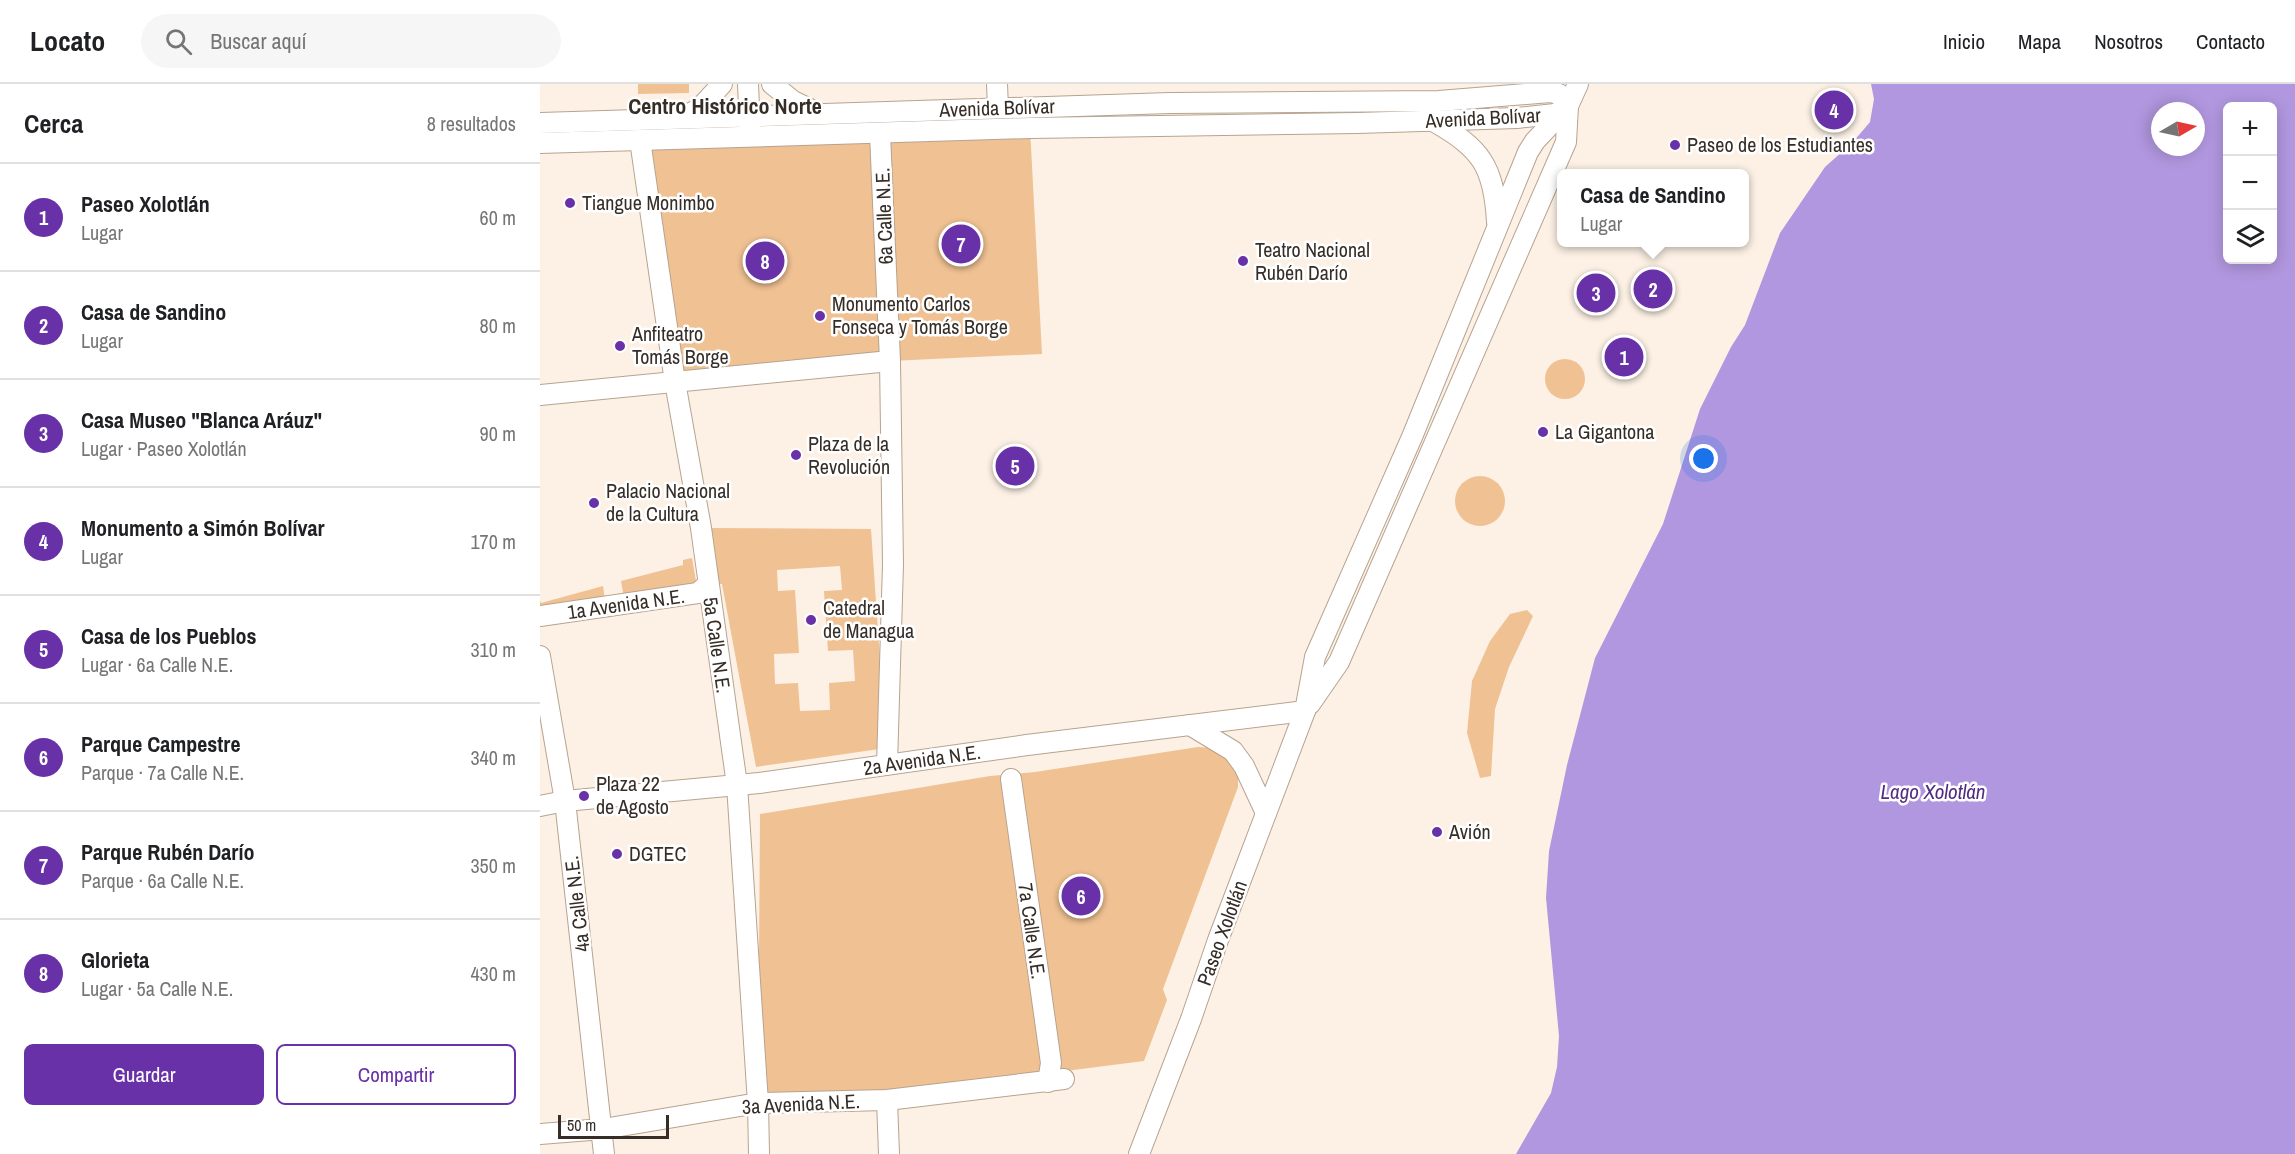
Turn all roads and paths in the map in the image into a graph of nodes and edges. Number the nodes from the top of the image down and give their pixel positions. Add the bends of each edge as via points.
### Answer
1 (722, 84) edge
2 (748, 84) edge
3 (772, 84) edge
4 (997, 84) edge
5 (1570, 84) edge
6 (1578, 84) edge
7 (1550, 92) junction
8 (1568, 106) junction
9 (998, 108) junction
10 (823, 116) junction
11 (749, 117) junction
12 (676, 120) junction
13 (1433, 121) junction
14 (540, 123) edge
15 (880, 134) junction
16 (750, 138) junction
17 (640, 140) junction
18 (540, 143) edge
19 (1497, 227) junction
20 (890, 361) junction
21 (675, 382) junction
22 (540, 395) edge
23 (708, 584) junction
24 (540, 616) edge
25 (540, 656) edge
26 (1305, 711) junction
27 (1190, 725) junction
28 (886, 765) junction
29 (1011, 779) dead end
30 (737, 785) junction
31 (565, 801) junction
32 (540, 806) edge
33 (1266, 813) junction
34 (1056, 1080) joint
35 (887, 1100) junction
36 (758, 1103) junction
37 (603, 1129) junction
38 (540, 1134) edge
39 (604, 1154) edge
40 (759, 1154) edge
41 (889, 1154) edge
42 (1139, 1154) edge

1 - 12 street via 699,109
2 - 11 street
3 - 10 street via 793,101
4 - 9 street
5 - 7 street
6 - 8 street, Paseo Xolotlán
7 - 8 street, Avenida Bolívar via 1559,94
7 - 9 street, Avenida Bolívar via 1439,101
8 - 13 street, Avenida Bolívar via 1555,114
8 - 19 street, Paseo Xolotlán via 1528,152
8 - 26 street, Paseo Xolotlán via 1566,142 1543,195 1339,662
9 - 10 street, Avenida Bolívar
10 - 11 street, Avenida Bolívar
11 - 12 street, Avenida Bolívar
11 - 16 street
12 - 14 street, Avenida Bolívar
13 - 15 street, Avenida Bolívar
13 - 19 street via 1462,138 1484,163 1495,190
15 - 16 street, Avenida Bolívar
15 - 20 street, 6a Calle N.E.
16 - 17 street, Avenida Bolívar
17 - 18 street, Avenida Bolívar
17 - 21 street, 5a Calle N.E.
19 - 26 street, Paseo Xolotlán via 1412,437 1315,657
20 - 21 street
20 - 28 street, 6a Calle N.E. via 893,564
21 - 22 street
21 - 23 street, 5a Calle N.E.
23 - 24 street, 1a Avenida N.E. via 698,593
23 - 30 street, 5a Calle N.E.
25 - 31 street, 4a Calle N.E.
26 - 27 street, 2a Avenida N.E.
26 - 33 street, Paseo Xolotlán
27 - 28 street, 2a Avenida N.E.
27 - 33 street via 1233,751
28 - 30 street, 2a Avenida N.E.
29 - 34 street, 7a Calle N.E.
30 - 31 street, 2a Avenida N.E.
30 - 36 street, 5a Calle N.E.
31 - 32 street, 2a Avenida N.E.
31 - 37 street, 4a Calle N.E.
33 - 42 street, Paseo Xolotlán
34 - 35 street, 3a Avenida N.E.
35 - 36 street, 3a Avenida N.E.
35 - 41 street
36 - 37 street, 3a Avenida N.E.
36 - 40 street, 5a Calle N.E.
37 - 38 street, 3a Avenida N.E.
37 - 39 street, 4a Calle N.E.

